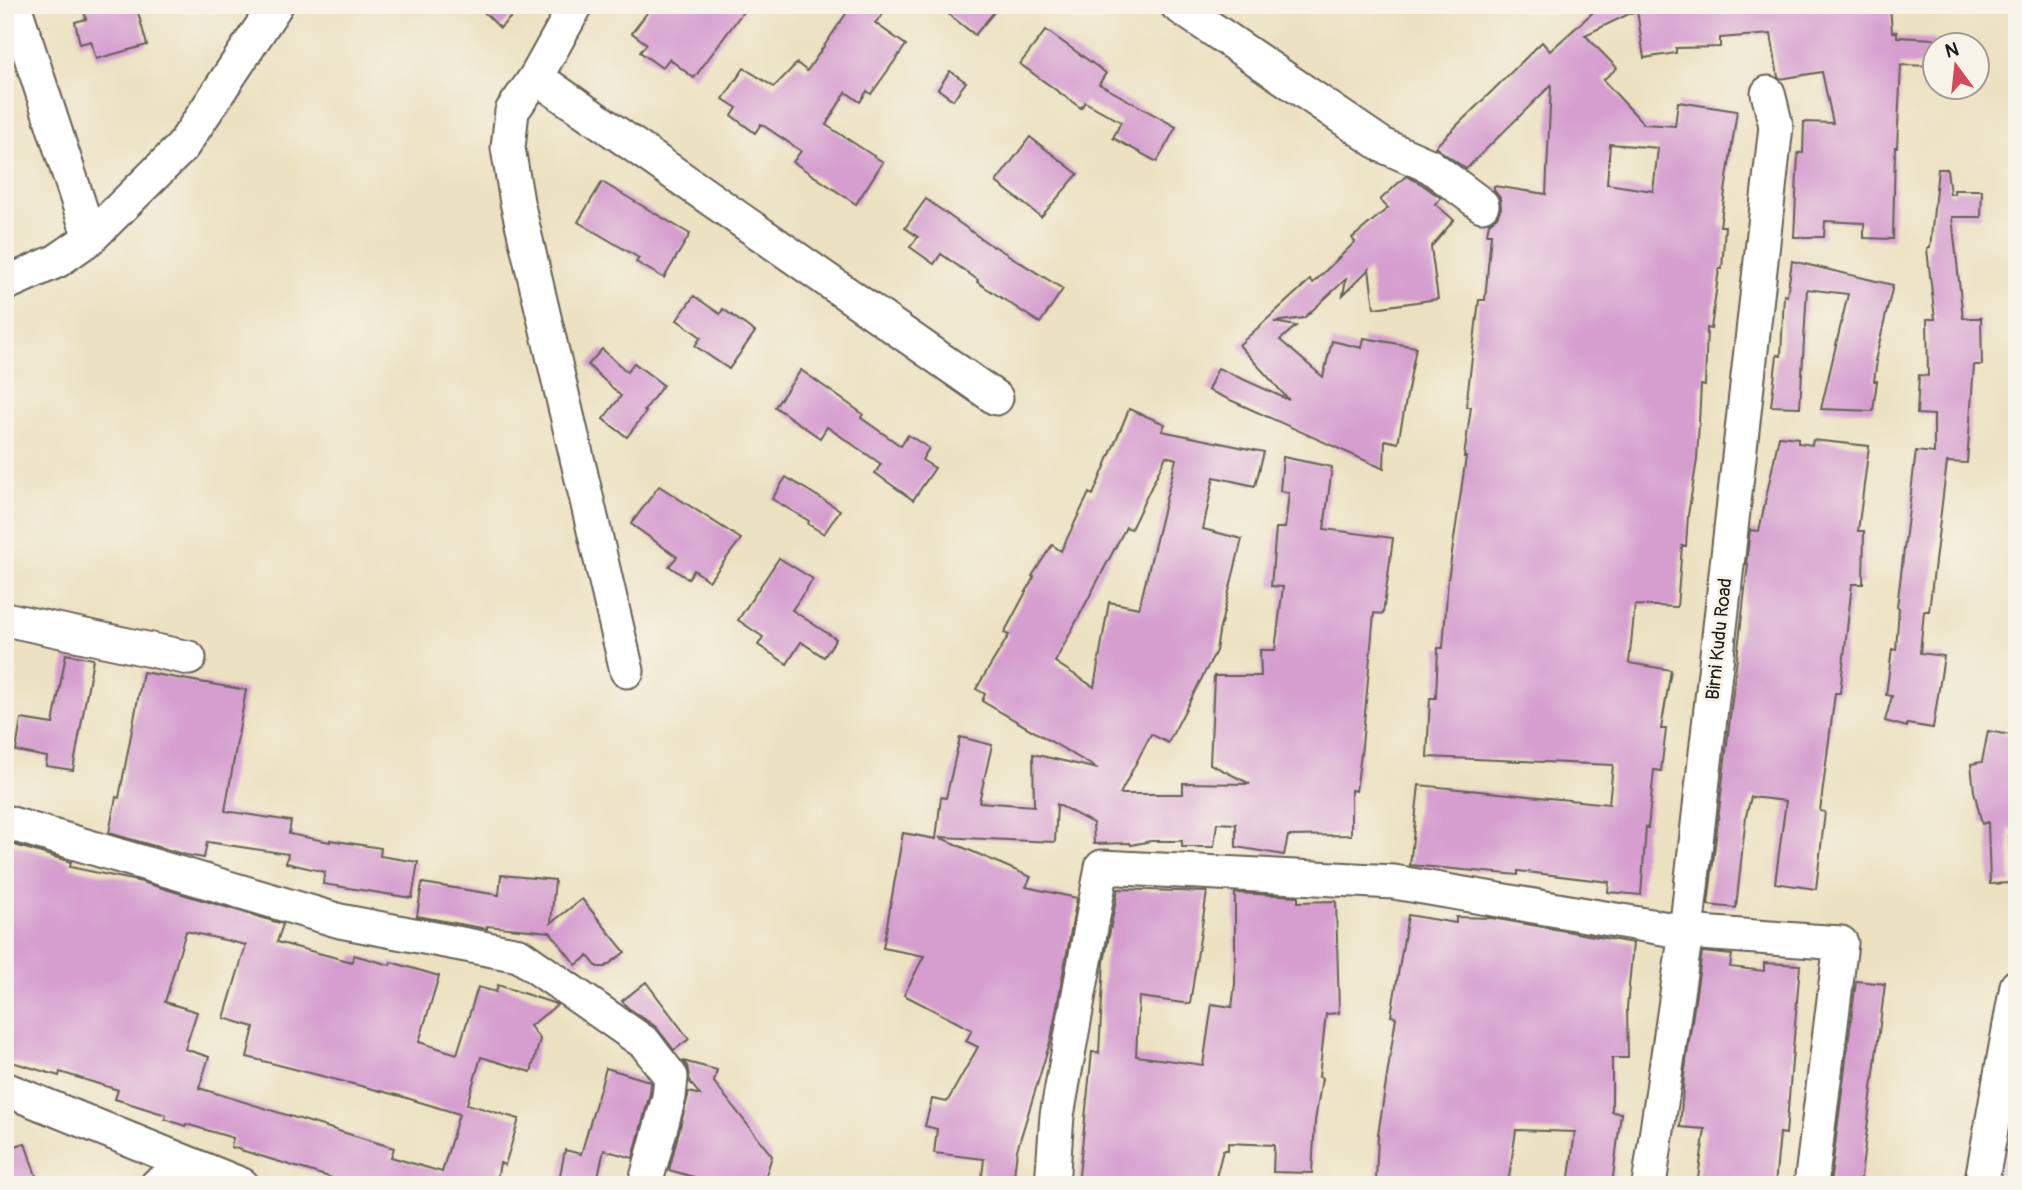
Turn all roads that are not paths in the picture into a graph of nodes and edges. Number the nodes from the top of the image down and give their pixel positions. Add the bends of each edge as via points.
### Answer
1 (14, 5) edge
2 (276, 5) edge
3 (576, 5) edge
4 (1178, 5) edge
5 (536, 77) junction
6 (1768, 93) dead end
7 (1482, 205) dead end
8 (90, 238) junction
9 (5, 284) edge
10 (996, 398) dead end
11 (5, 619) edge
12 (189, 658) dead end
13 (627, 671) dead end
14 (5, 822) edge
15 (1686, 932) junction
16 (2017, 985) edge
17 (5, 1089) edge
18 (191, 1165) junction
19 (157, 1185) edge
20 (242, 1185) edge
21 (645, 1185) edge
22 (1052, 1185) edge
23 (1649, 1185) edge
24 (1811, 1185) edge
25 (1982, 1185) edge

1 - 8 street
2 - 8 street via 182,147
3 - 5 street
4 - 7 street via 1384,146 1430,166
5 - 10 street
5 - 13 street via 512,111 508,148
6 - 15 street, Birni Kudu Road via 1776,126
8 - 9 street via 57,261
11 - 12 street
14 - 21 street via 340,921 520,955 645,1043 671,1077
15 - 22 street via 1394,882 1102,867 1057,1115
15 - 23 street, Birni Kudu Road
15 - 24 street via 1841,943
16 - 25 street
17 - 18 street
18 - 19 street
18 - 20 street

